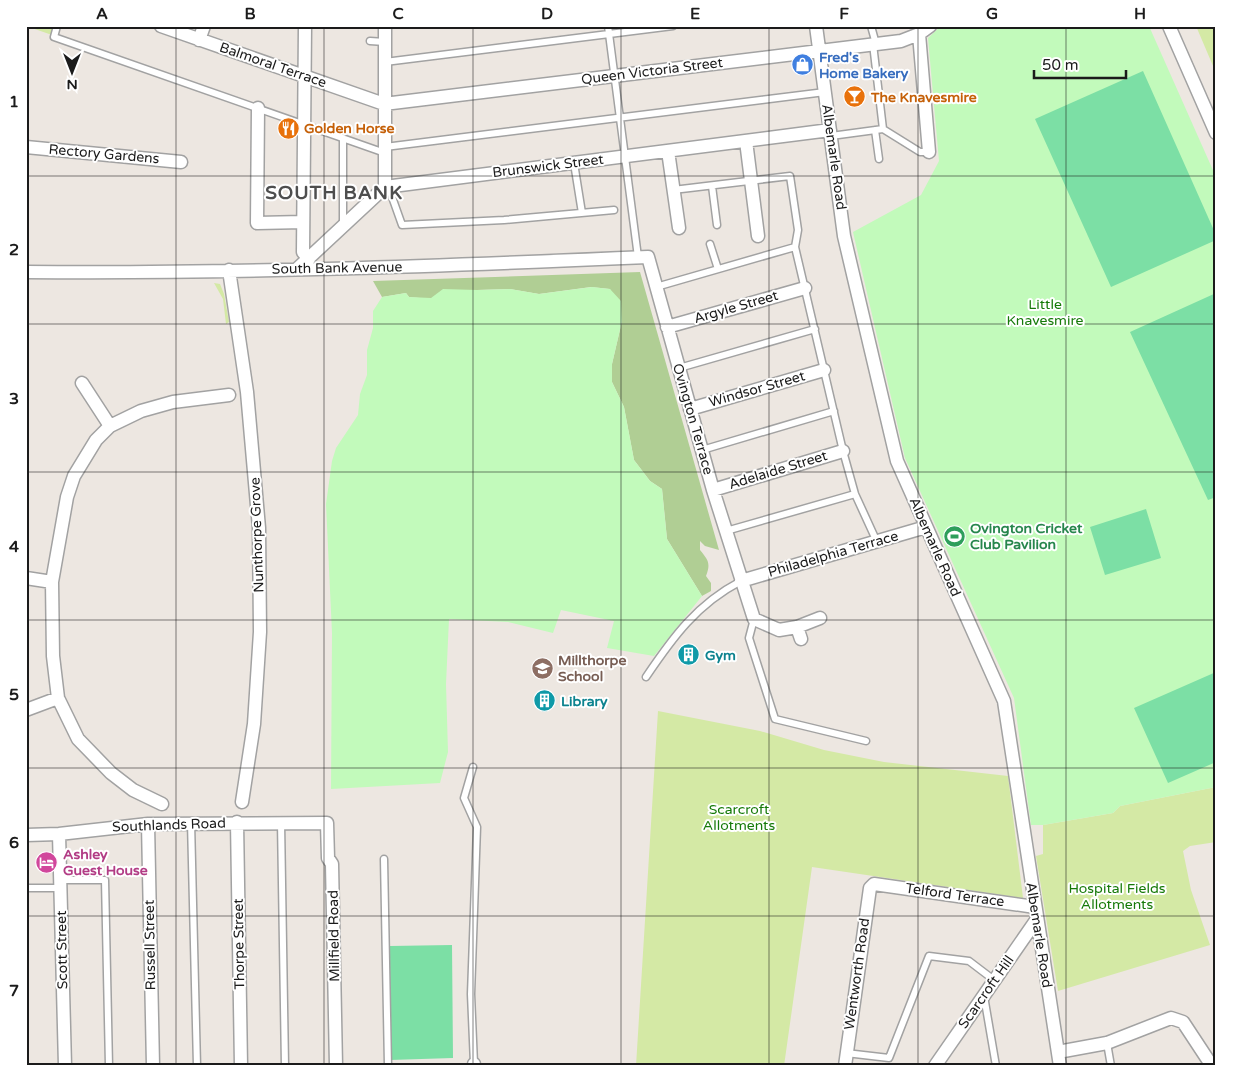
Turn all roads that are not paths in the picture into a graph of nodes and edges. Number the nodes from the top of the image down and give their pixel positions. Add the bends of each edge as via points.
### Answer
1 (58, 26) edge
2 (161, 26) edge
3 (204, 26) edge
4 (385, 26) edge
5 (673, 26) edge
6 (816, 26) edge
7 (871, 26) edge
8 (1169, 26) edge
9 (304, 27) edge
10 (925, 29) edge
11 (609, 30) edge
12 (199, 40) junction
13 (370, 41) dead end
14 (385, 42) junction
15 (875, 44) junction
16 (819, 51) junction
17 (385, 62) junction
18 (614, 76) junction
19 (305, 77) junction
20 (825, 92) junction
21 (384, 104) junction
22 (258, 108) junction
23 (621, 117) junction
24 (304, 124) junction
25 (883, 128) junction
26 (875, 130) junction
27 (830, 133) junction
28 (1216, 133) edge
29 (343, 138) junction
30 (746, 141) junction
31 (26, 147) edge
32 (385, 150) junction
33 (668, 151) junction
34 (929, 152) joint
35 (626, 156) junction
36 (879, 159) dead end
37 (181, 162) dead end
38 (574, 163) junction
39 (752, 181) junction
40 (712, 186) junction
41 (385, 187) junction
42 (673, 190) junction
43 (614, 210) dead end
44 (582, 213) junction
45 (303, 222) junction
46 (717, 225) dead end
47 (343, 226) junction
48 (679, 228) dead end
49 (758, 236) dead end
50 (710, 244) dead end
51 (795, 247) junction
52 (643, 257) junction
53 (309, 259) junction
54 (297, 269) junction
55 (718, 269) junction
56 (229, 270) junction
57 (26, 272) edge
58 (656, 287) junction
59 (805, 288) junction
60 (667, 327) junction
61 (815, 329) junction
62 (679, 368) junction
63 (824, 370) junction
64 (82, 383) dead end
65 (229, 395) dead end
66 (690, 409) junction
67 (834, 412) junction
68 (110, 426) junction
69 (702, 450) junction
70 (843, 451) junction
71 (713, 490) junction
72 (855, 494) junction
73 (926, 527) junction
74 (726, 532) junction
75 (877, 542) junction
76 (26, 578) edge
77 (741, 581) junction
78 (52, 582) junction
79 (820, 618) dead end
80 (754, 619) junction
81 (646, 677) dead end
82 (58, 698) junction
83 (26, 710) edge
84 (866, 741) dead end
85 (473, 767) dead end
86 (242, 802) dead end
87 (162, 804) dead end
88 (191, 822) junction
89 (237, 822) junction
90 (281, 822) junction
91 (313, 822) joint
92 (148, 824) junction
93 (59, 834) junction
94 (26, 835) edge
95 (384, 860) dead end
96 (61, 884) junction
97 (874, 884) joint
98 (26, 888) edge
99 (1036, 913) junction
100 (994, 980) junction
101 (984, 995) junction
102 (1107, 1043) junction
103 (1058, 1052) junction
104 (846, 1059) edge
105 (474, 1065) edge
106 (65, 1066) edge
107 (109, 1066) edge
108 (153, 1066) edge
109 (197, 1066) edge
110 (241, 1066) edge
111 (285, 1066) edge
112 (336, 1066) edge
113 (388, 1066) edge
114 (935, 1066) edge
115 (996, 1066) edge
116 (1060, 1066) edge
117 (1111, 1066) edge
118 (1212, 1066) edge

1 - 22 lane via 54,37
2 - 12 street, Balmoral Terrace
3 - 12 street
4 - 14 street
5 - 11 lane
6 - 16 street, Albemarle Road
7 - 15 lane
8 - 28 street
9 - 19 street
10 - 15 street, Queen Victoria Street via 901,41
10 - 34 street
11 - 17 lane
11 - 18 lane
12 - 19 street, Balmoral Terrace
13 - 14 lane
14 - 17 street
15 - 16 street, Queen Victoria Street
15 - 25 lane
16 - 18 street, Queen Victoria Street
16 - 20 street, Albemarle Road
17 - 21 street
18 - 21 street, Queen Victoria Street
18 - 23 lane
19 - 21 street, Balmoral Terrace
19 - 24 street
20 - 23 lane
20 - 27 street, Albemarle Road
21 - 32 street
22 - 24 lane
22 - 45 street via 257,223
23 - 32 lane
23 - 35 lane
24 - 29 lane
24 - 45 street
25 - 26 lane
25 - 34 lane via 920,152
26 - 27 lane
26 - 36 lane
27 - 30 street, Brunswick Street
27 - 73 street, Albemarle Road via 844,236 897,461
29 - 32 lane
29 - 47 lane
30 - 33 street, Brunswick Street
30 - 39 street
31 - 37 street, Rectory Gardens
32 - 41 street
33 - 35 street, Brunswick Street
33 - 42 street
35 - 38 street, Brunswick Street
35 - 52 lane
38 - 41 street, Brunswick Street
38 - 44 lane
39 - 40 lane
39 - 49 street
39 - 51 lane via 790,176 798,230
40 - 42 lane
40 - 46 lane
41 - 44 lane via 391,194 402,225
41 - 47 street
42 - 48 street
43 - 44 lane
45 - 53 street via 303,252
47 - 53 street
50 - 55 lane
51 - 55 lane
51 - 59 lane
52 - 54 street, South Bank Avenue
52 - 58 street, Ovington Terrace
53 - 54 street
54 - 56 street, South Bank Avenue
55 - 58 lane
56 - 57 street, South Bank Avenue
56 - 86 street, Nunthorpe Grove via 247,392 259,528 260,632 254,724
58 - 60 street, Ovington Terrace
59 - 60 street, Argyle Street
59 - 61 lane
60 - 62 street, Ovington Terrace
61 - 62 lane
61 - 63 lane
62 - 66 street, Ovington Terrace
63 - 66 street, Windsor Street
63 - 67 lane
64 - 68 street
65 - 68 street via 173,402 141,411
66 - 69 street, Ovington Terrace
67 - 69 lane
67 - 70 lane
68 - 78 street via 96,440 74,476 66,497
69 - 71 street, Ovington Terrace
70 - 71 street, Adelaide Street
70 - 72 lane
71 - 74 street, Ovington Terrace
72 - 74 lane
72 - 75 lane
73 - 75 street, Philadelphia Terrace
73 - 99 street, Albemarle Road via 1004,701
74 - 77 street, Ovington Terrace
75 - 77 street, Philadelphia Terrace
76 - 78 street
77 - 80 street, Ovington Terrace
77 - 81 lane via 707,603 684,624
78 - 82 street via 52,656
79 - 80 street via 799,633 778,630
80 - 84 lane via 749,638 775,719
82 - 83 street
82 - 87 street via 78,739 94,757 133,790
85 - 105 lane via 464,798 477,827 471,994
88 - 89 street, Southlands Road
88 - 92 street, Southlands Road
88 - 109 lane
89 - 90 street, Southlands Road
89 - 110 street, Thorpe Street
90 - 91 street, Southlands Road
90 - 111 lane
91 - 112 street, Millfield Road via 327,823 328,858 332,864
92 - 93 street, Southlands Road
92 - 108 street, Russell Street
93 - 94 street, Southlands Road
93 - 96 street, Scott Street
95 - 113 lane
96 - 98 lane
96 - 106 street, Scott Street
96 - 107 lane via 105,880
97 - 99 street, Telford Terrace
97 - 104 street, Wentworth Road via 870,888
99 - 100 street, Scarcroft Hill
99 - 103 street, Albemarle Road
100 - 101 street, Scarcroft Hill
100 - 104 lane via 969,962 929,956 889,1058
101 - 114 street, Scarcroft Hill
101 - 115 lane
102 - 103 street
102 - 117 lane
102 - 118 street via 1171,1018 1183,1022
103 - 116 street, Albemarle Road

